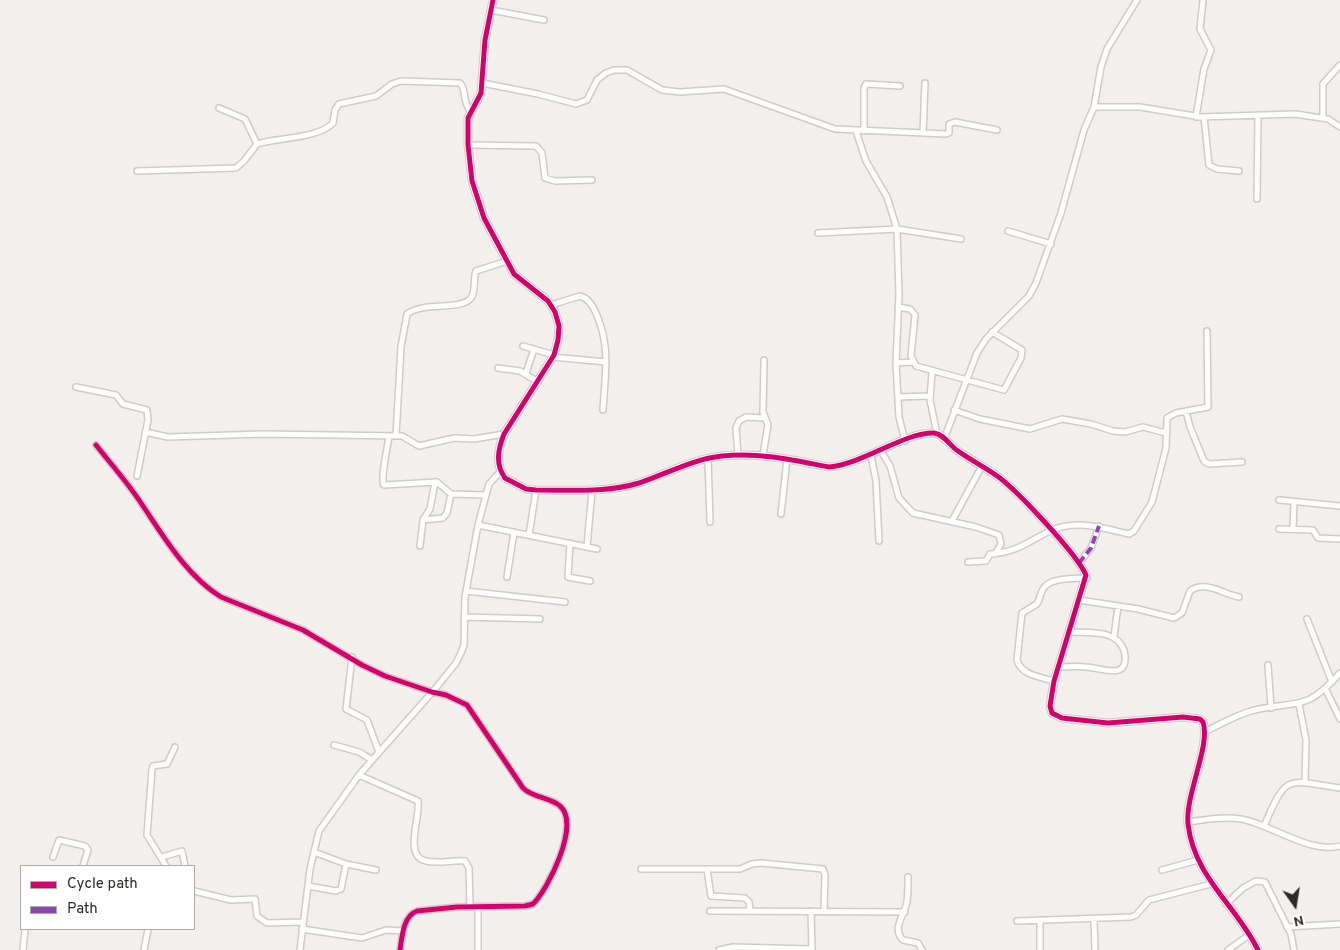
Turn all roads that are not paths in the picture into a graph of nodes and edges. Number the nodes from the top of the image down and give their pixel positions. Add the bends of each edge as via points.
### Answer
1 (493, 0) edge
2 (1137, 0) edge
3 (1203, 0) edge
4 (492, 10) junction
5 (544, 20) dead end
6 (1340, 65) edge
7 (482, 83) junction
8 (925, 84) dead end
9 (900, 86) dead end
10 (1094, 107) junction
11 (219, 108) dead end
12 (470, 110) junction
13 (1258, 115) junction
14 (1196, 117) junction
15 (1204, 117) junction
16 (1323, 118) junction
17 (1340, 127) edge
18 (997, 130) dead end
19 (864, 131) junction
20 (856, 132) junction
21 (923, 133) junction
22 (257, 144) junction
23 (468, 145) junction
24 (137, 171) dead end
25 (1239, 171) dead end
26 (592, 180) dead end
27 (1257, 199) dead end
28 (897, 229) junction
29 (1008, 231) dead end
30 (818, 233) dead end
31 (961, 239) dead end
32 (1051, 244) junction
33 (507, 261) junction
34 (551, 305) junction
35 (898, 307) junction
36 (1207, 331) dead end
37 (992, 332) junction
38 (523, 346) dead end
39 (534, 349) junction
40 (553, 356) junction
41 (764, 360) dead end
42 (606, 362) junction
43 (913, 362) junction
44 (896, 364) junction
45 (498, 368) dead end
46 (932, 372) junction
47 (526, 374) junction
48 (966, 380) junction
49 (538, 382) junction
50 (76, 387) dead end
51 (929, 396) junction
52 (898, 397) junction
53 (603, 410) dead end
54 (954, 410) junction
55 (1186, 412) junction
56 (764, 418) junction
57 (145, 432) junction
58 (1166, 433) junction
59 (504, 434) junction
60 (937, 434) junction
61 (388, 436) junction
62 (396, 436) junction
63 (944, 438) junction
64 (905, 441) junction
65 (96, 445) dead end
66 (881, 451) junction
67 (738, 455) junction
68 (763, 455) junction
69 (871, 455) junction
70 (708, 458) junction
71 (787, 459) junction
72 (1242, 462) dead end
73 (982, 466) junction
74 (500, 472) junction
75 (137, 476) dead end
76 (435, 482) junction
77 (536, 490) junction
78 (592, 490) junction
79 (451, 494) junction
80 (485, 494) junction
81 (1279, 500) dead end
82 (1294, 502) junction
83 (1340, 506) edge
84 (781, 514) dead end
85 (423, 520) junction
86 (952, 521) junction
87 (710, 522) dead end
88 (478, 524) junction
89 (1099, 526) junction
90 (1279, 528) dead end
91 (1292, 529) junction
92 (1051, 530) junction
93 (514, 532) junction
94 (529, 535) junction
95 (1340, 539) edge
96 (879, 541) dead end
97 (570, 543) junction
98 (420, 546) dead end
99 (587, 547) junction
100 (597, 549) dead end
101 (995, 554) junction
102 (968, 562) dead end
103 (1079, 563) junction
104 (507, 577) dead end
105 (1087, 578) junction
106 (590, 581) dead end
107 (466, 591) junction
108 (1238, 597) dead end
109 (1079, 600) junction
110 (565, 602) dead end
111 (1118, 606) junction
112 (464, 617) junction
113 (540, 619) dead end
114 (1307, 619) dead end
115 (1070, 632) junction
116 (1114, 637) junction
117 (352, 657) junction
118 (1268, 665) dead end
119 (1058, 666) junction
120 (1340, 673) edge
121 (1054, 681) junction
122 (1332, 682) junction
123 (1326, 690) junction
124 (433, 691) junction
125 (1299, 704) junction
126 (1270, 708) junction
127 (1340, 719) edge
128 (1204, 732) junction
129 (334, 745) dead end
130 (175, 747) dead end
131 (380, 752) junction
132 (372, 760) junction
133 (359, 775) junction
134 (1305, 783) junction
135 (1340, 788) edge
136 (1188, 822) junction
137 (1264, 826) junction
138 (1340, 846) edge
139 (314, 852) junction
140 (53, 857) dead end
141 (162, 857) junction
142 (1198, 860) junction
143 (346, 864) junction
144 (83, 865) edge
145 (166, 865) edge
146 (185, 865) edge
147 (641, 869) dead end
148 (707, 869) junction
149 (376, 870) dead end
150 (1162, 870) dead end
151 (908, 877) dead end
152 (1211, 884) junction
153 (308, 886) junction
154 (195, 891) edge
155 (1226, 904) junction
156 (470, 907) junction
157 (478, 907) junction
158 (710, 911) dead end
159 (750, 911) junction
160 (811, 911) junction
161 (824, 911) junction
162 (905, 912) junction
163 (1040, 920) junction
164 (1094, 920) junction
165 (1017, 921) dead end
166 (302, 922) junction
167 (1340, 924) edge
168 (1287, 927) junction
169 (302, 929) junction
170 (26, 930) edge
171 (148, 930) edge
172 (403, 931) junction
173 (1249, 935) junction
174 (23, 950) edge
175 (144, 950) edge
176 (300, 950) edge
177 (400, 950) edge
178 (478, 950) edge
179 (719, 950) edge
180 (812, 950) edge
181 (922, 950) edge
182 (1040, 950) edge
183 (1095, 950) edge
184 (1228, 950) edge
185 (1258, 950) edge
186 (1294, 950) edge

1 - 4 street
2 - 10 street via 1106,49
3 - 14 street via 1200,29 1211,50 1204,69
4 - 5 street
4 - 7 street via 485,40
6 - 16 street via 1323,84
7 - 12 street via 479,98
7 - 20 street via 576,104 587,100 597,80 606,73 627,70 662,90 724,89 835,129
8 - 21 street
9 - 19 street via 866,84
10 - 14 street via 1140,107
10 - 32 street via 1084,130
11 - 22 street via 245,119
12 - 22 street via 464,101 460,83 401,81 376,96 339,104 333,123 327,128
12 - 23 street
13 - 15 street
13 - 16 street via 1295,114
13 - 27 street
14 - 15 street
15 - 25 street via 1209,166 1217,170
16 - 17 street
18 - 21 street via 951,122 949,133
19 - 20 street
19 - 21 street
20 - 28 street via 866,161 887,197
22 - 24 street via 236,168
23 - 26 street via 536,146 542,153 545,178 555,181
23 - 33 street via 476,197
28 - 30 street
28 - 31 street
28 - 35 street
29 - 32 street
32 - 37 street via 1028,296
33 - 34 street via 516,277
33 - 62 street via 476,271 473,296 469,300 425,306 407,314 400,347
34 - 40 street via 559,326
34 - 42 street via 580,296 587,300 604,334
35 - 43 street via 910,309 915,315 911,349
35 - 44 street
36 - 55 street via 1208,407
37 - 48 street via 977,353
37 - 48 street via 1022,350 1008,386 999,390
38 - 39 street
39 - 40 street
39 - 47 street
40 - 42 street
40 - 49 street
41 - 56 street
42 - 53 street
43 - 44 street
43 - 46 street via 920,369
44 - 52 street
45 - 47 street
46 - 48 street
46 - 51 street
47 - 49 street
48 - 54 street
49 - 59 street
50 - 57 street via 116,395 123,404 145,408 148,417
51 - 52 street
51 - 60 street
52 - 64 street via 900,429
54 - 58 street via 1030,429 1062,419 1113,431 1125,432 1143,427
54 - 63 street
55 - 58 street via 1167,418
55 - 72 street via 1206,463
56 - 67 street via 746,417 739,422 736,428
56 - 68 street via 768,425
57 - 61 street via 168,437 263,434
57 - 75 street
58 - 89 street via 1166,448 1152,502 1134,531 1129,534
59 - 62 street via 474,439 454,438 420,446 408,438
59 - 74 street via 498,455
60 - 63 street
60 - 64 street
61 - 62 street
61 - 76 street via 388,453 381,479 383,484
63 - 73 street
64 - 66 street
65 - 117 street via 161,534 211,591 303,630
66 - 69 street
66 - 86 street via 890,466 896,493 904,505 916,514
67 - 68 street
67 - 70 street
68 - 71 street
69 - 71 street via 844,466 829,467
69 - 96 street via 876,481
70 - 78 street via 638,483
70 - 87 street
71 - 84 street
73 - 86 street
73 - 92 street via 1004,482
74 - 77 street via 508,482
74 - 80 street
76 - 79 street
76 - 85 street via 430,509
77 - 78 street
77 - 94 street
78 - 99 street
79 - 80 street
79 - 85 street via 445,516 440,520
80 - 88 street
81 - 82 street
82 - 83 street
82 - 91 street
85 - 98 street
86 - 101 street via 1000,535 1002,540
88 - 93 street
88 - 107 street
89 - 92 street
89 - 103 street via 1091,548
90 - 91 street
91 - 95 street via 1313,530 1318,538
92 - 101 street via 1026,545
92 - 103 street
93 - 94 street
93 - 104 street
94 - 97 street
97 - 99 street
97 - 106 street via 568,577
99 - 100 street
101 - 102 street via 990,554 983,562
103 - 105 street
105 - 109 street
105 - 121 street via 1047,584 1037,604 1022,613 1019,667
107 - 110 street
107 - 112 street
108 - 111 street via 1214,588 1198,587 1190,591 1182,613 1174,618
109 - 111 street
109 - 115 street
111 - 116 street
112 - 113 street
112 - 124 street via 461,653
114 - 122 street
115 - 116 street
115 - 119 street
116 - 119 street via 1124,650 1125,660 1121,668 1107,671
117 - 124 street via 385,676
117 - 131 street via 346,709 367,720
118 - 126 street
119 - 121 street
120 - 122 street
121 - 128 street via 1050,706 1055,716 1108,723 1194,717 1203,722
122 - 123 street
123 - 125 street
123 - 127 street
124 - 131 street
124 - 157 street via 468,705 526,792 559,805 566,817 568,830 565,841 538,900 525,906
125 - 126 street
125 - 134 street via 1306,740
126 - 128 street via 1233,718
128 - 136 street via 1189,800
129 - 132 street via 359,752
130 - 141 street via 168,764 153,766 152,770 147,835
131 - 132 street
132 - 133 street
133 - 139 street via 328,816 319,832
133 - 156 street via 418,801 414,834 417,856 425,861 465,860 469,868
134 - 135 street
134 - 137 street via 1291,783 1282,790
136 - 137 street via 1222,818
136 - 142 street
137 - 138 street via 1295,839 1328,847
139 - 143 street
139 - 153 street
140 - 144 street via 58,840 85,846 88,850
141 - 145 street
141 - 146 street via 182,851
142 - 150 street
142 - 152 street
143 - 149 street
143 - 153 street via 341,889
147 - 148 street
148 - 159 street via 711,896 745,898
148 - 161 street via 740,869 761,863 823,869
151 - 162 street
152 - 155 street
152 - 164 street via 1149,900 1131,917
153 - 166 street
154 - 166 street via 231,900 253,899 257,916 267,923
155 - 168 street via 1243,888 1261,880 1268,886
155 - 173 street
156 - 157 street
156 - 172 street via 417,911 409,917
157 - 178 street
158 - 159 street
159 - 160 street
160 - 161 street
160 - 180 street
161 - 162 street
162 - 181 street via 898,926 900,937 920,945
163 - 164 street
163 - 165 street
163 - 182 street
164 - 183 street
166 - 169 street
167 - 168 street
168 - 186 street
169 - 172 street via 362,938 386,930
169 - 176 street
170 - 174 street
171 - 175 street
172 - 177 street
173 - 184 street
173 - 185 street
179 - 180 street via 733,947

